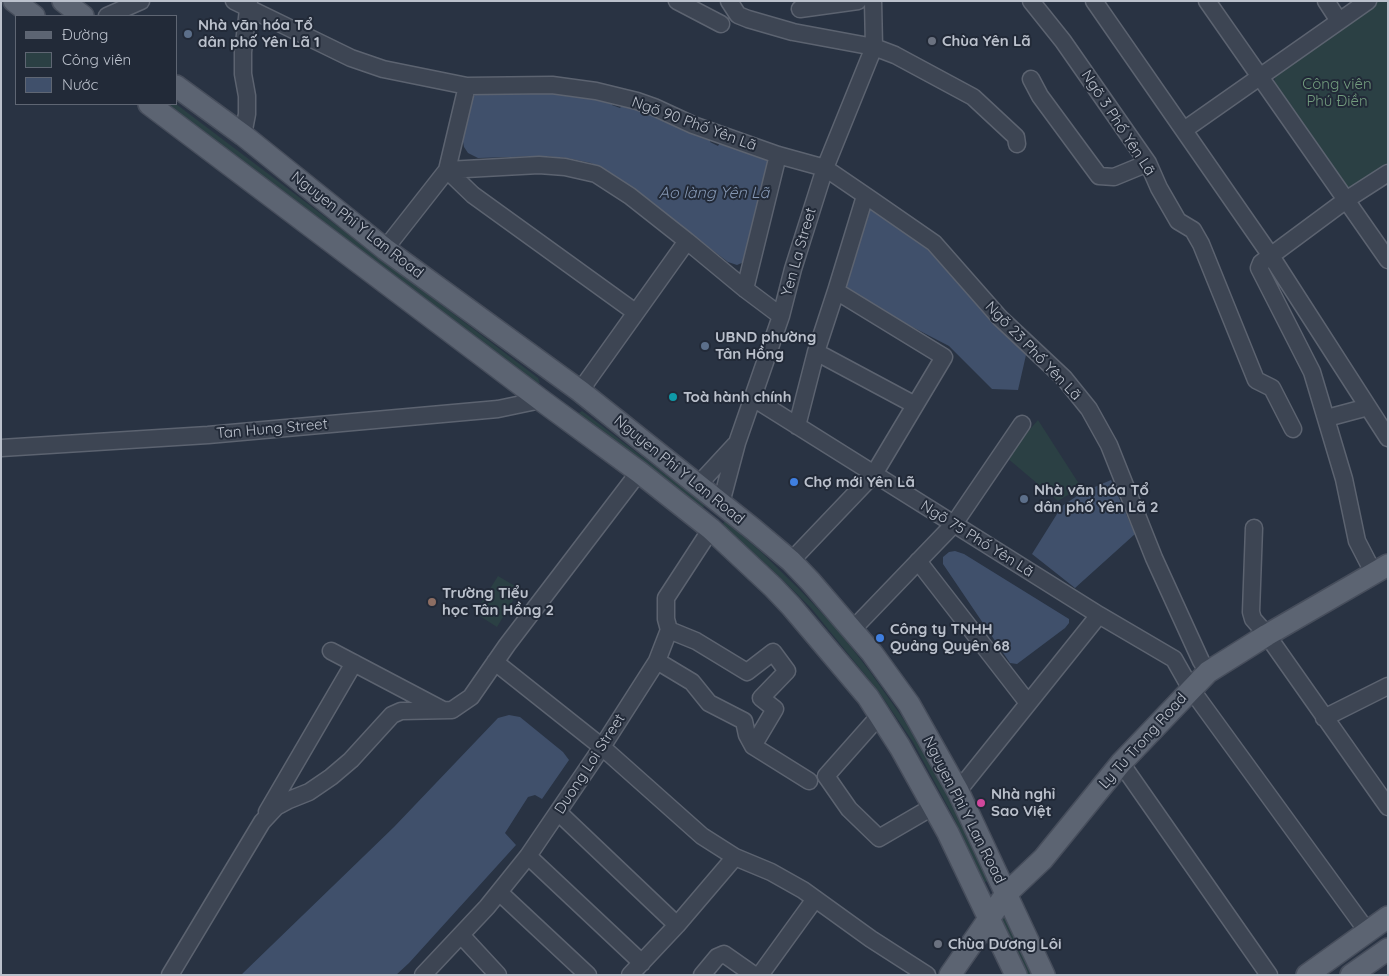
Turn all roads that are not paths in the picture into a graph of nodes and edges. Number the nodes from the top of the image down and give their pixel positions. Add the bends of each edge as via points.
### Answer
1 (14, 1) edge
2 (63, 1) edge
3 (142, 1) edge
4 (677, 1) edge
5 (729, 1) edge
6 (858, 1) edge
7 (873, 1) edge
8 (1031, 1) edge
9 (1094, 1) edge
10 (1207, 1) edge
11 (1326, 1) edge
12 (1368, 1) edge
13 (243, 4) edge
14 (800, 9) dead end
15 (33, 15) edge
16 (82, 15) edge
17 (109, 15) edge
18 (1339, 21) junction
19 (721, 24) dead end
20 (874, 47) junction
21 (1259, 77) junction
22 (1031, 79) dead end
23 (467, 86) junction
24 (178, 87) edge
25 (150, 105) edge
26 (1184, 130) junction
27 (242, 135) junction
28 (1017, 144) dead end
29 (778, 155) junction
30 (1148, 163) junction
31 (824, 168) junction
32 (447, 170) junction
33 (1388, 173) edge
34 (865, 196) junction
35 (1346, 200) junction
36 (687, 241) junction
37 (385, 249) junction
38 (1272, 256) junction
39 (1388, 260) edge
40 (745, 289) junction
41 (836, 292) junction
42 (636, 312) junction
43 (781, 316) junction
44 (816, 352) junction
45 (580, 391) junction
46 (753, 398) junction
47 (541, 400) junction
48 (915, 405) junction
49 (1368, 407) junction
50 (1327, 418) junction
51 (1022, 424) dead end
52 (797, 426) junction
53 (1293, 429) dead end
54 (1385, 429) edge
55 (737, 443) junction
56 (1, 448) edge
57 (639, 472) junction
58 (874, 474) junction
59 (698, 485) junction
60 (721, 503) junction
61 (954, 524) junction
62 (1254, 528) dead end
63 (711, 529) junction
64 (918, 561) junction
65 (791, 562) junction
66 (1381, 570) edge
67 (1099, 615) junction
68 (853, 629) junction
69 (669, 630) junction
70 (1267, 635) junction
71 (331, 651) dead end
72 (658, 661) junction
73 (495, 662) junction
74 (354, 663) junction
75 (1208, 672) junction
76 (1388, 686) edge
77 (1191, 690) junction
78 (1028, 703) junction
79 (445, 711) junction
80 (880, 715) junction
81 (1324, 718) junction
82 (753, 746) junction
83 (602, 747) junction
84 (1121, 763) junction
85 (809, 781) dead end
86 (958, 791) junction
87 (1387, 804) edge
88 (934, 806) junction
89 (558, 812) junction
90 (262, 822) junction
91 (528, 856) junction
92 (736, 857) junction
93 (499, 892) junction
94 (1006, 894) junction
95 (815, 899) junction
96 (1388, 917) edge
97 (989, 918) junction
98 (677, 925) junction
99 (1367, 932) junction
100 (461, 935) junction
101 (1388, 949) edge
102 (642, 963) junction
103 (433, 972) edge
104 (170, 975) edge
105 (498, 975) edge
106 (588, 975) edge
107 (630, 975) edge
108 (702, 975) edge
109 (754, 975) edge
110 (760, 975) edge
111 (927, 975) edge
112 (950, 975) edge
113 (1016, 975) edge
114 (1044, 975) edge
115 (1269, 975) edge
116 (1307, 975) edge
117 (1351, 975) edge

1 - 15 main road
2 - 16 main road
3 - 17 street
4 - 19 street
5 - 20 street via 738,15 748,19 793,32
6 - 14 street
7 - 20 street, Yen La Street
8 - 30 street, Ngõ 3 Phố Yên Lã via 1063,41
9 - 26 street
10 - 21 street
11 - 18 street
12 - 18 street
13 - 23 street, Ngõ 90 Phố Yên Lã via 369,65
13 - 27 street via 243,74 248,114
18 - 21 street
20 - 28 street via 973,97 1016,138
20 - 31 street, Yen La Street
21 - 26 street
21 - 35 street
22 - 30 street via 1099,176 1114,178
23 - 29 street, Ngõ 90 Phố Yên Lã via 552,85 596,91 654,107 693,125
23 - 32 street
24 - 27 main road, Nguyen Phi Y Lan Road
25 - 47 main road, Nguyen Phi Y Lan Road
26 - 38 street
27 - 37 main road, Nguyen Phi Y Lan Road
29 - 31 street, Ngõ 90 Phố Yên Lã
29 - 40 street
30 - 53 street, Ngõ 3 Phố Yên Lã via 1178,221 1193,230 1201,244 1256,380 1272,388
31 - 34 street, Ngõ 23 Phố Yên Lã
31 - 43 street, Yen La Street
32 - 36 street via 539,165 596,174
32 - 37 street
32 - 42 street via 473,195
33 - 35 street
34 - 41 street
34 - 75 street, Ngõ 23 Phố Yên Lã via 934,243 1000,318 1064,378 1089,409 1109,445 1154,558
35 - 38 street
35 - 39 street
36 - 40 street
36 - 42 street
37 - 45 main road, Nguyen Phi Y Lan Road
38 - 49 street
38 - 50 street via 1261,264 1259,271 1312,372
40 - 43 street
41 - 44 street
41 - 48 street via 944,357
42 - 45 street
43 - 46 street, Yen La Street
44 - 48 street
44 - 52 street
45 - 47 main road
45 - 59 main road, Nguyen Phi Y Lan Road
46 - 52 street, Ngõ 75 Phố Yên Lã
46 - 55 street, Yen La Street
47 - 56 street, Tan Hung Street via 498,409 257,431
47 - 57 main road, Nguyen Phi Y Lan Road
48 - 58 street
49 - 50 street
49 - 54 street
50 - 66 street via 1357,541
51 - 61 street
52 - 58 street, Ngõ 75 Phố Yên Lã
55 - 59 street
55 - 60 street, Yen La Street
57 - 63 main road, Nguyen Phi Y Lan Road
57 - 73 street
58 - 61 street, Ngõ 75 Phố Yên Lã
58 - 65 street
59 - 60 main road, Nguyen Phi Y Lan Road
60 - 63 main road
60 - 65 main road, Nguyen Phi Y Lan Road
61 - 64 street
61 - 67 street, Ngõ 75 Phố Yên Lã
62 - 70 street via 1251,612
63 - 69 street, Duong Loi Street via 666,598
63 - 80 main road, Nguyen Phi Y Lan Road via 791,606
64 - 68 street
64 - 78 street
65 - 68 main road, Nguyen Phi Y Lan Road
66 - 70 main road, Ly Tu Trong Road
67 - 77 street, Ngõ 75 Phố Yên Lã via 1174,659
67 - 78 street
68 - 86 main road, Nguyen Phi Y Lan Road via 909,704
69 - 72 street, Duong Loi Street
69 - 82 street via 696,641 747,672 774,652 787,671 761,698 775,709
70 - 75 main road, Ly Tu Trong Road
70 - 81 street
71 - 74 street
72 - 82 street via 692,682 709,703 744,721
72 - 83 street, Duong Loi Street
73 - 79 street via 471,697 458,707
73 - 83 street
74 - 79 street
74 - 90 street
75 - 77 main road, Ly Tu Trong Road
76 - 81 street
77 - 84 main road, Ly Tu Trong Road
77 - 99 street, Ngõ 75 Phố Yên Lã
78 - 86 street
79 - 90 street via 401,711 392,715 331,777 309,792 276,807
80 - 88 main road, Nguyen Phi Y Lan Road
80 - 88 street via 826,776 849,809 879,838
81 - 87 street
82 - 85 street
83 - 89 street, Duong Loi Street
83 - 92 street via 702,836
84 - 94 main road, Ly Tu Trong Road via 1043,859
84 - 115 street
86 - 94 main road, Nguyen Phi Y Lan Road
88 - 97 main road, Nguyen Phi Y Lan Road
89 - 91 street, Duong Loi Street
89 - 98 street
90 - 104 street
91 - 93 street, Duong Loi Street
91 - 102 street
92 - 95 street via 771,872
92 - 98 street
93 - 100 street, Duong Loi Street
93 - 106 street
94 - 97 main road, Ly Tu Trong Road
94 - 114 main road, Nguyen Phi Y Lan Road
95 - 110 street
95 - 111 street
96 - 99 main road
97 - 112 main road, Ly Tu Trong Road
97 - 113 main road, Nguyen Phi Y Lan Road
98 - 102 street
99 - 116 main road
100 - 103 street, Duong Loi Street
100 - 105 street
101 - 117 main road
102 - 107 street
108 - 109 street via 717,957 724,954

